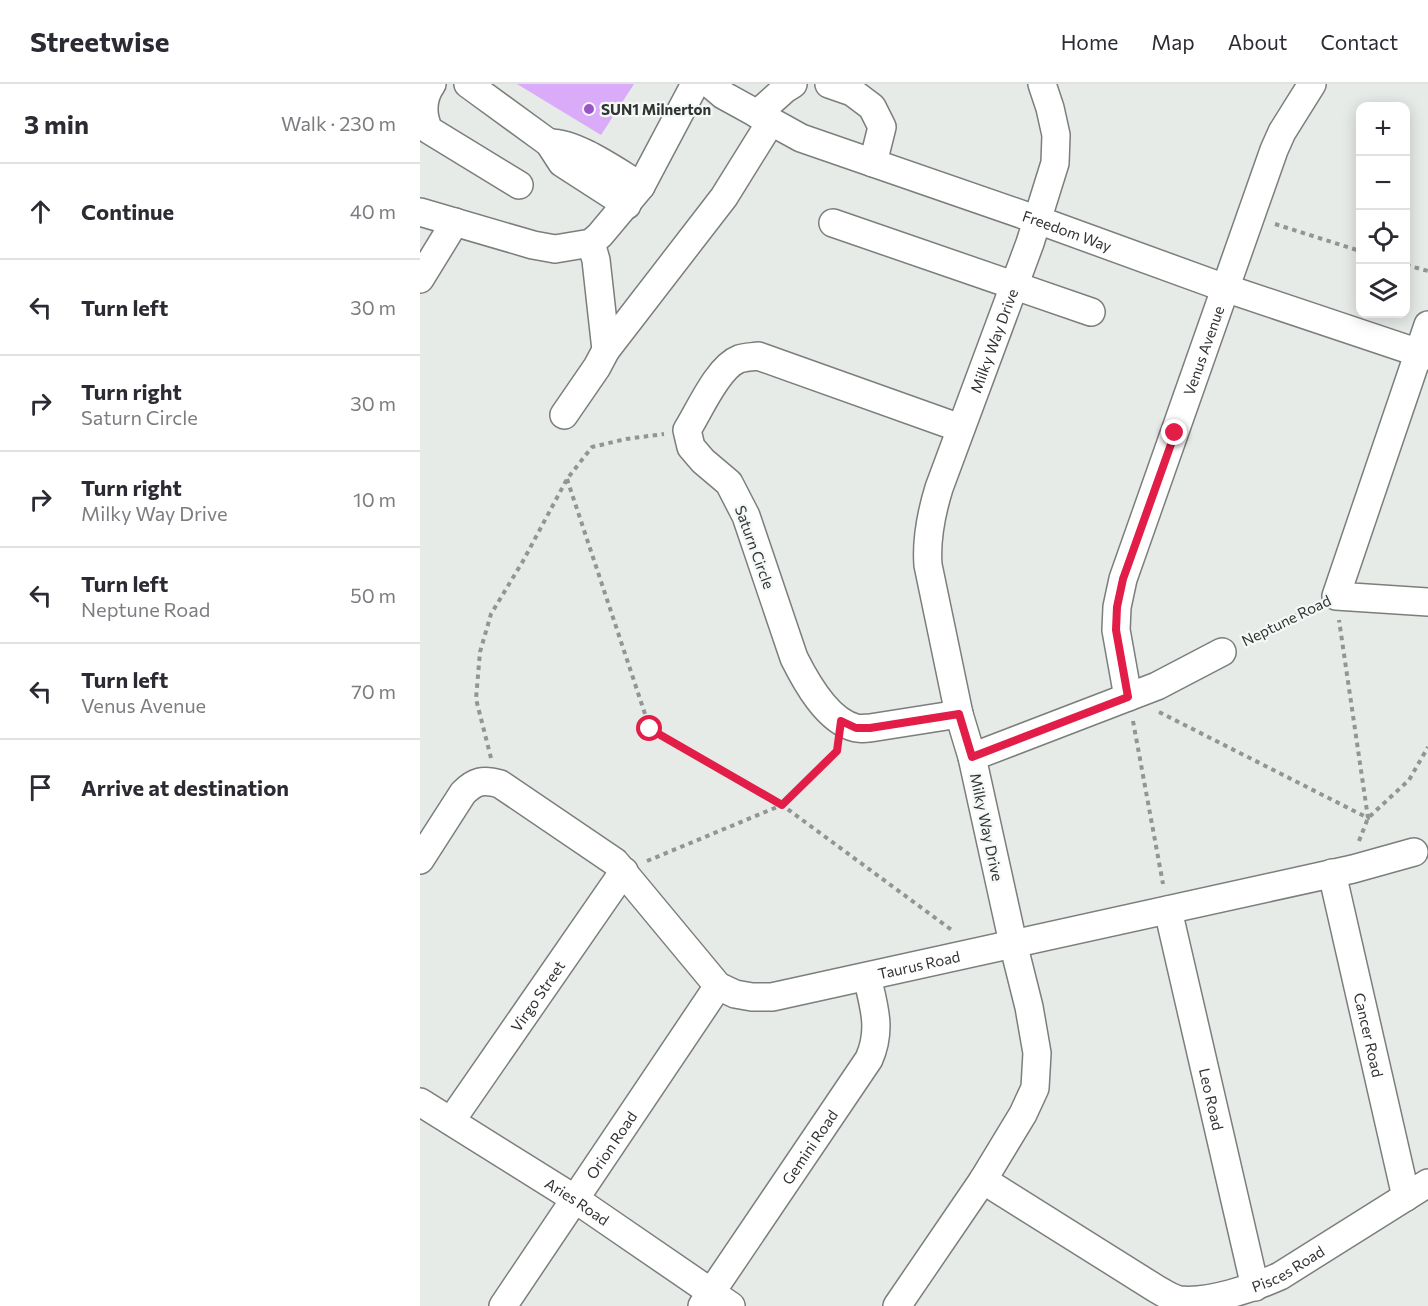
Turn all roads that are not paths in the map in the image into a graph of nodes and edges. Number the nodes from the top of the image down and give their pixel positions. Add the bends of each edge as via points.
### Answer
1 (432, 84) edge
2 (468, 84) edge
3 (793, 84) edge
4 (830, 84) edge
5 (1042, 84) edge
6 (1312, 84) edge
7 (709, 87) edge
8 (763, 119) junction
9 (873, 164) junction
10 (519, 186) dead end
11 (634, 196) junction
12 (420, 212) edge
13 (1038, 220) junction
14 (455, 222) junction
15 (832, 223) dead end
16 (591, 243) junction
17 (420, 279) edge
18 (1014, 286) junction
19 (1225, 288) junction
20 (1091, 312) dead end
21 (1428, 324) edge
22 (606, 350) junction
23 (1423, 354) edge
24 (564, 415) dead end
25 (960, 428) junction
26 (1428, 602) edge
27 (1222, 652) road end
28 (1128, 697) junction
29 (959, 714) junction
30 (972, 757) junction
31 (1414, 852) dead end
32 (420, 860) edge
33 (624, 871) junction
34 (1342, 871) junction
35 (1168, 910) junction
36 (1013, 943) junction
37 (867, 977) junction
38 (718, 986) junction
39 (420, 1102) edge
40 (451, 1121) junction
41 (983, 1180) junction
42 (1417, 1190) edge
43 (575, 1199) junction
44 (1255, 1287) junction
45 (715, 1301) edge
46 (1179, 1303) edge
47 (503, 1306) edge
48 (897, 1306) edge

1 - 10 street via 424,107 429,130
2 - 11 street via 549,143 562,163
3 - 8 street via 784,89
4 - 9 street via 852,92 872,107 882,127
5 - 13 street, Milky Way Drive via 1056,135 1055,163
6 - 19 street, Venus Avenue via 1274,150
7 - 8 street, Freedom Way
7 - 11 street
8 - 9 street, Freedom Way via 801,138
8 - 22 street via 724,197
9 - 13 street, Freedom Way
11 - 16 street
12 - 14 street
13 - 18 street, Milky Way Drive
13 - 19 street, Freedom Way
14 - 16 street via 555,249
14 - 17 street
15 - 18 street
16 - 22 street
18 - 20 street
18 - 25 street, Milky Way Drive
19 - 23 street, Freedom Way
19 - 28 street, Venus Avenue via 1123,579 1116,630
21 - 23 street, Neptune Road
22 - 24 street
23 - 26 street, Neptune Road via 1336,596
25 - 29 street, Milky Way Drive via 930,518 927,546
25 - 29 street, Saturn Circle via 758,356 737,359 728,366 687,430 691,447 729,483 746,516 794,658 820,702 841,721 856,728
27 - 28 street
28 - 30 street
29 - 30 street, Milky Way Drive
30 - 36 street, Milky Way Drive
31 - 34 street, Taurus Road
32 - 33 street via 463,794 479,781 500,784 578,835
33 - 38 street
33 - 40 street, Virgo Street
34 - 35 street, Taurus Road
34 - 42 street, Cancer Road
35 - 36 street, Taurus Road
35 - 44 street, Leo Road
36 - 37 street, Taurus Road
36 - 41 street, Milky Way Drive via 1037,1053 1035,1088
37 - 38 street, Taurus Road via 772,997 752,998
37 - 45 street, Gemini Road via 877,1022 869,1059
38 - 43 street, Orion Road
39 - 40 street, Aries Road
40 - 43 street, Aries Road
41 - 46 street, Pisces Road
41 - 48 street, Milky Way Drive
42 - 44 street, Pisces Road via 1280,1276
43 - 45 street, Aries Road
43 - 47 street, Orion Road
44 - 46 street, Pisces Road

